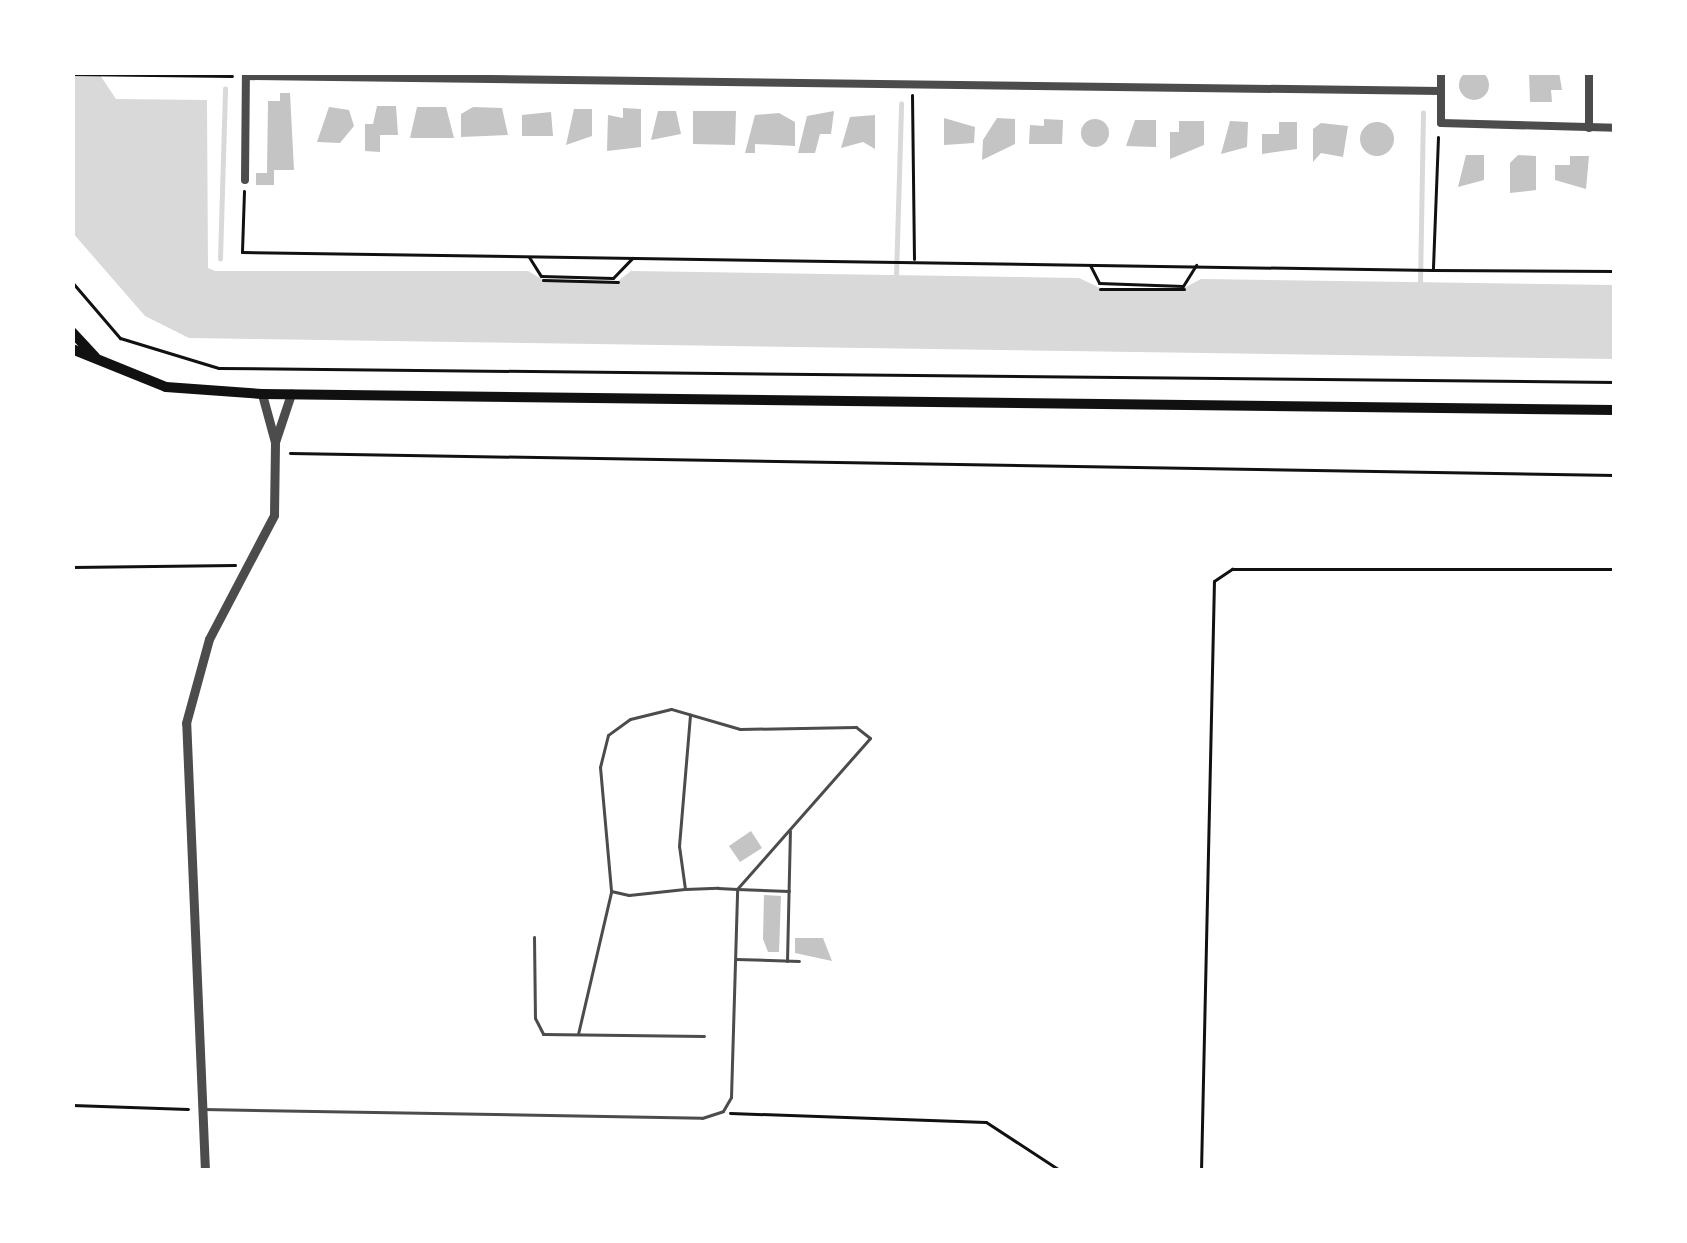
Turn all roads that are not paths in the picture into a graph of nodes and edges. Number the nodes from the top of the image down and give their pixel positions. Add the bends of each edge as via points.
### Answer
1 (918, 72) edge
2 (1441, 72) edge
3 (1589, 72) edge
4 (246, 74) edge
5 (395, 75) edge
6 (551, 76) edge
7 (1073, 77) edge
8 (915, 84) junction
9 (1441, 91) junction
10 (1588, 128) junction
11 (1615, 128) edge
12 (244, 180) road end
13 (72, 332) edge
14 (72, 349) edge
15 (101, 364) junction
16 (262, 394) junction
17 (291, 394) junction
18 (1615, 410) edge
19 (276, 448) junction
20 (690, 712) junction
21 (790, 830) junction
22 (685, 889) junction
23 (737, 889) junction
24 (611, 890) junction
25 (789, 891) junction
26 (535, 937) dead end
27 (734, 959) junction
28 (787, 961) junction
29 (799, 961) dead end
30 (578, 1034) junction
31 (704, 1036) dead end
32 (202, 1109) junction
33 (205, 1171) edge

1 - 8 street
2 - 9 street
3 - 10 street
4 - 5 street
4 - 12 street
5 - 6 street
6 - 8 street
7 - 8 street
7 - 9 street
9 - 10 street via 1441,124
10 - 11 street
13 - 15 main road
14 - 15 main road
15 - 16 main road via 166,387
16 - 17 main road
16 - 19 street
17 - 18 main road
17 - 19 street
19 - 32 street via 274,515 209,639 186,723
20 - 21 lane via 752,730 868,732 864,753
20 - 22 lane via 679,846
20 - 24 lane via 648,714 608,735 600,767
21 - 23 lane
21 - 25 lane
22 - 23 lane
22 - 24 lane
23 - 25 lane
23 - 27 lane
24 - 30 lane
25 - 28 lane
26 - 30 lane via 536,1027
27 - 28 lane
27 - 32 lane via 731,1097 724,1112 701,1118
28 - 29 lane
30 - 31 lane
32 - 33 street

